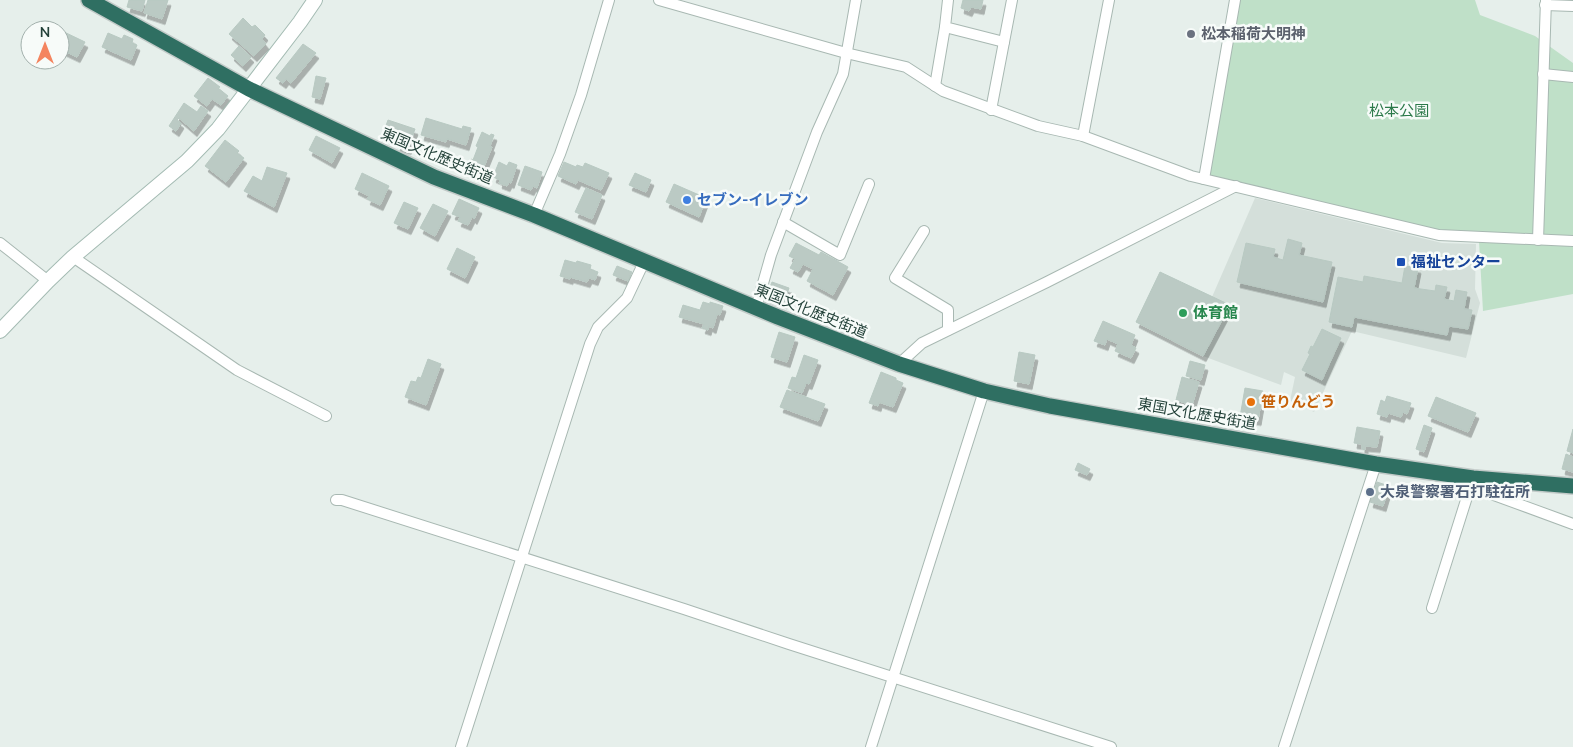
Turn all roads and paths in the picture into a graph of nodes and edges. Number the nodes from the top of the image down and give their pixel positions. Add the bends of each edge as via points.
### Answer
1 (88, 0) edge
2 (316, 0) edge
3 (609, 0) edge
4 (659, 0) edge
5 (856, 0) edge
6 (948, 0) edge
7 (1012, 0) edge
8 (1109, 0) edge
9 (1235, 0) edge
10 (1546, 2) edge
11 (1573, 6) edge
12 (945, 27) junction
13 (1004, 42) junction
14 (846, 53) junction
15 (1543, 74) junction
16 (1573, 77) edge
17 (935, 86) junction
18 (249, 89) junction
19 (991, 110) junction
20 (1083, 136) junction
21 (1204, 179) junction
22 (869, 184) dead end
23 (1236, 186) junction
24 (534, 215) junction
25 (783, 222) junction
26 (924, 231) dead end
27 (1538, 240) junction
28 (1573, 241) edge
29 (0, 243) edge
30 (73, 256) junction
31 (644, 262) junction
32 (48, 281) junction
33 (756, 308) junction
34 (948, 330) junction
35 (0, 331) edge
36 (899, 364) junction
37 (984, 391) junction
38 (326, 416) dead end
39 (1376, 464) junction
40 (1473, 478) junction
41 (1573, 486) edge
42 (336, 500) dead end
43 (1573, 524) edge
44 (522, 558) junction
45 (1432, 608) dead end
46 (892, 677) junction
47 (461, 747) edge
48 (871, 747) edge
49 (1111, 747) edge
50 (1284, 747) edge

1 - 18 highway, 東国文化歴史街道
2 - 18 street
3 - 24 street via 581,95
4 - 14 street
5 - 14 street
6 - 12 street
7 - 13 street
8 - 20 street
9 - 21 street
10 - 11 street
10 - 15 street
12 - 13 street
12 - 17 street
13 - 19 street
14 - 17 street via 906,67
14 - 25 street via 843,74
15 - 16 street
15 - 27 street
17 - 19 street
18 - 24 highway, 東国文化歴史街道 via 434,177
18 - 30 street via 218,129 187,161
19 - 20 street via 1038,126
20 - 21 street
21 - 23 street
22 - 25 street via 840,255
23 - 27 street via 1439,235
23 - 34 street
24 - 31 highway, 東国文化歴史街道
25 - 33 street
26 - 34 street via 895,278 948,310
27 - 28 street
29 - 32 street
30 - 32 street
30 - 38 street via 236,370
31 - 33 highway, 東国文化歴史街道
31 - 44 street via 627,298 598,327 590,344
32 - 35 street
33 - 36 highway, 東国文化歴史街道
34 - 36 street via 922,343
36 - 37 highway, 東国文化歴史街道
37 - 39 highway, 東国文化歴史街道
37 - 46 street
39 - 40 highway, 東国文化歴史街道
39 - 50 street
40 - 41 highway, 東国文化歴史街道
40 - 43 street via 1483,491
40 - 45 street
42 - 44 street
44 - 46 street
44 - 47 street
46 - 48 street
46 - 49 street

